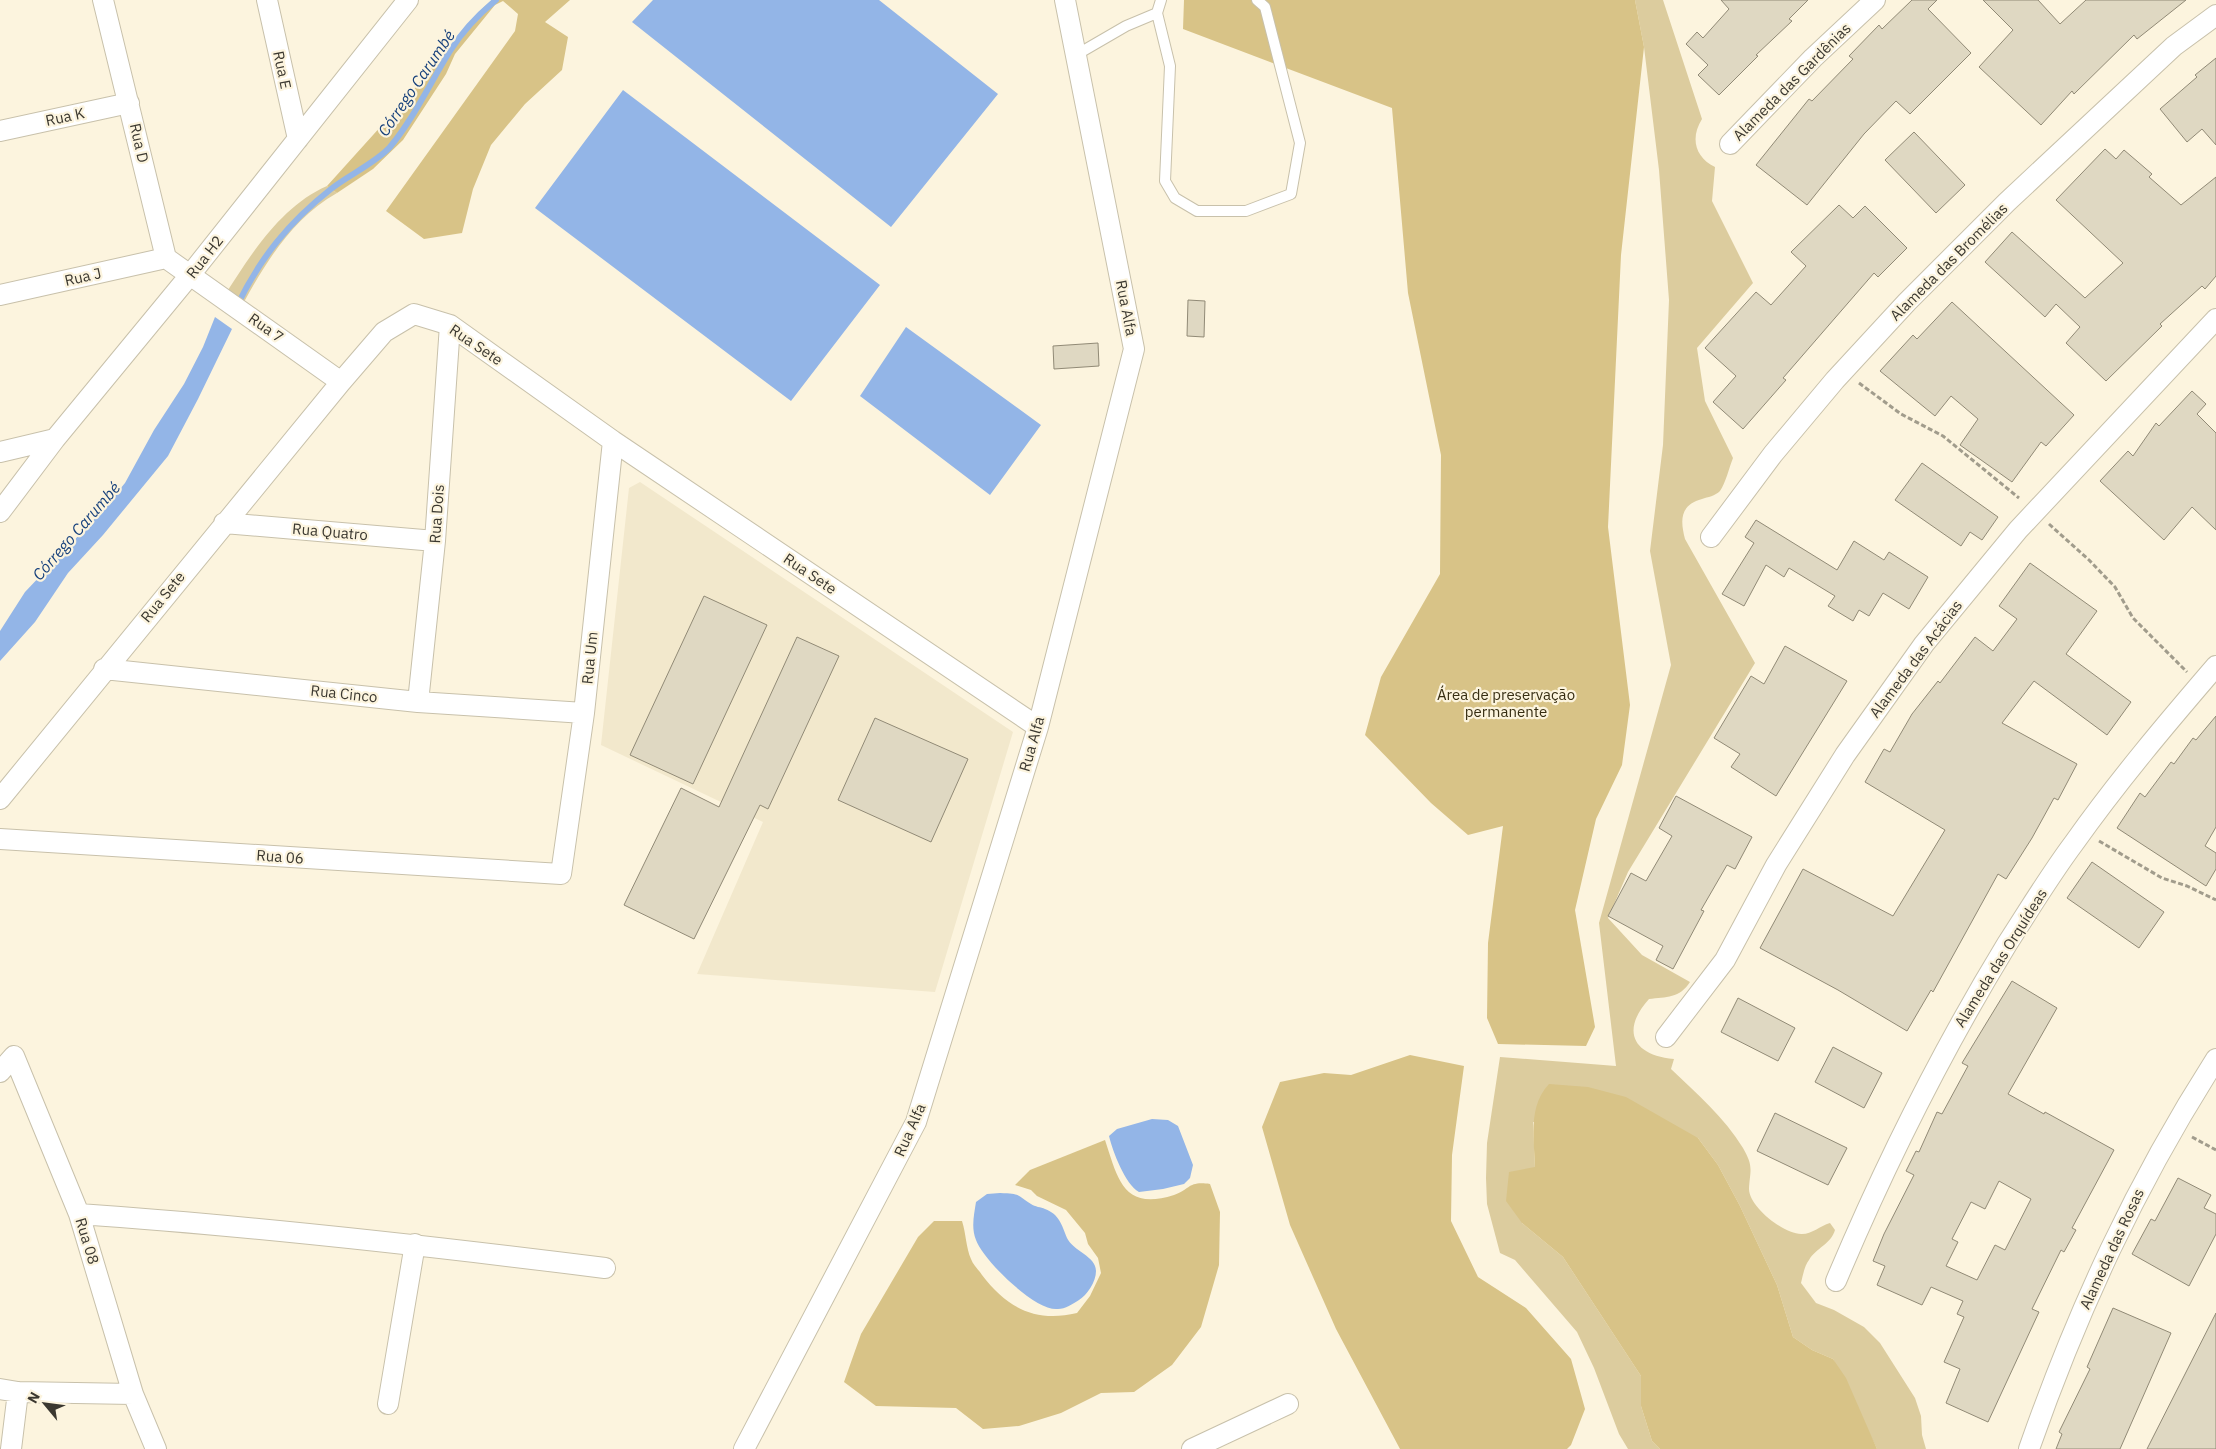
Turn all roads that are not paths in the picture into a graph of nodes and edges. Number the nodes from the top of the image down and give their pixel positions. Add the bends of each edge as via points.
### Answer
1 (103, 0) edge
2 (267, 0) edge
3 (408, 0) edge
4 (1065, 0) edge
5 (1162, 0) edge
6 (1257, 0) edge
7 (1875, 0) edge
8 (1157, 13) junction
9 (2216, 14) edge
10 (1076, 55) junction
11 (129, 102) junction
12 (0, 131) edge
13 (298, 139) junction
14 (1730, 144) dead end
15 (166, 258) junction
16 (190, 275) junction
17 (0, 295) edge
18 (2216, 319) edge
19 (450, 325) junction
20 (341, 382) junction
21 (55, 439) junction
22 (614, 441) junction
23 (0, 452) edge
24 (0, 512) edge
25 (224, 523) junction
26 (1711, 537) dead end
27 (435, 540) junction
28 (2216, 666) edge
29 (104, 669) junction
30 (418, 702) junction
31 (584, 713) junction
32 (1038, 727) junction
33 (0, 799) edge
34 (0, 839) edge
35 (561, 874) joint
36 (1666, 1037) dead end
37 (2216, 1059) edge
38 (0, 1072) edge
39 (79, 1214) junction
40 (415, 1244) junction
41 (605, 1268) dead end
42 (1836, 1281) dead end
43 (9, 1390) edge
44 (133, 1394) junction
45 (388, 1404) dead end
46 (1288, 1404) dead end
47 (11, 1449) edge
48 (156, 1449) edge
49 (744, 1449) edge
50 (1192, 1449) edge
51 (2029, 1449) edge

1 - 11 street, Rua D
2 - 13 street, Rua E
3 - 13 street, Rua H2
4 - 10 street, Rua Alfa
5 - 8 lane
6 - 8 lane via 1265,7 1300,143 1291,194 1246,211 1197,211 1175,198 1164,181 1170,66
7 - 14 street, Alameda das Gardênias via 1813,58
8 - 10 lane via 1126,26
9 - 26 street, Alameda das Bromélias via 2174,46 2007,202 1907,302 1780,447
10 - 32 street, Rua Alfa via 1134,348
11 - 12 street, Rua K
11 - 15 street, Rua D
13 - 16 street, Rua H2
15 - 16 street
15 - 17 street, Rua J
16 - 20 street, Rua 7
16 - 21 street, Rua H2
18 - 36 street, Alameda das Acácias via 2018,530 1924,644 1835,772 1776,865 1725,960
19 - 20 street, Rua Sete via 414,314 384,332
19 - 22 street, Rua Sete
19 - 27 street, Rua Dois
20 - 25 street, Rua Sete
21 - 23 street
21 - 24 street, Rua H2
22 - 31 street, Rua Um
22 - 32 street, Rua Sete
25 - 27 street, Rua Quatro
25 - 29 street, Rua Sete
27 - 30 street, Rua Dois
28 - 42 street, Alameda das Orquídeas via 2141,754 2083,830 1968,1008 1873,1192
29 - 30 street, Rua Cinco
29 - 33 street, Rua Sete
30 - 31 street, Rua Cinco
31 - 35 street, Rua Um
32 - 49 street, Rua Alfa via 916,1122
34 - 35 street, Rua 06
37 - 51 street, Alameda das Rosas via 2150,1168 2107,1253
38 - 39 street, Rua 08 via 14,1056
39 - 40 street via 222,1224
39 - 44 street, Rua 08
40 - 41 street
40 - 45 street
43 - 44 street
43 - 47 street
44 - 48 street, Rua 08
46 - 50 street

